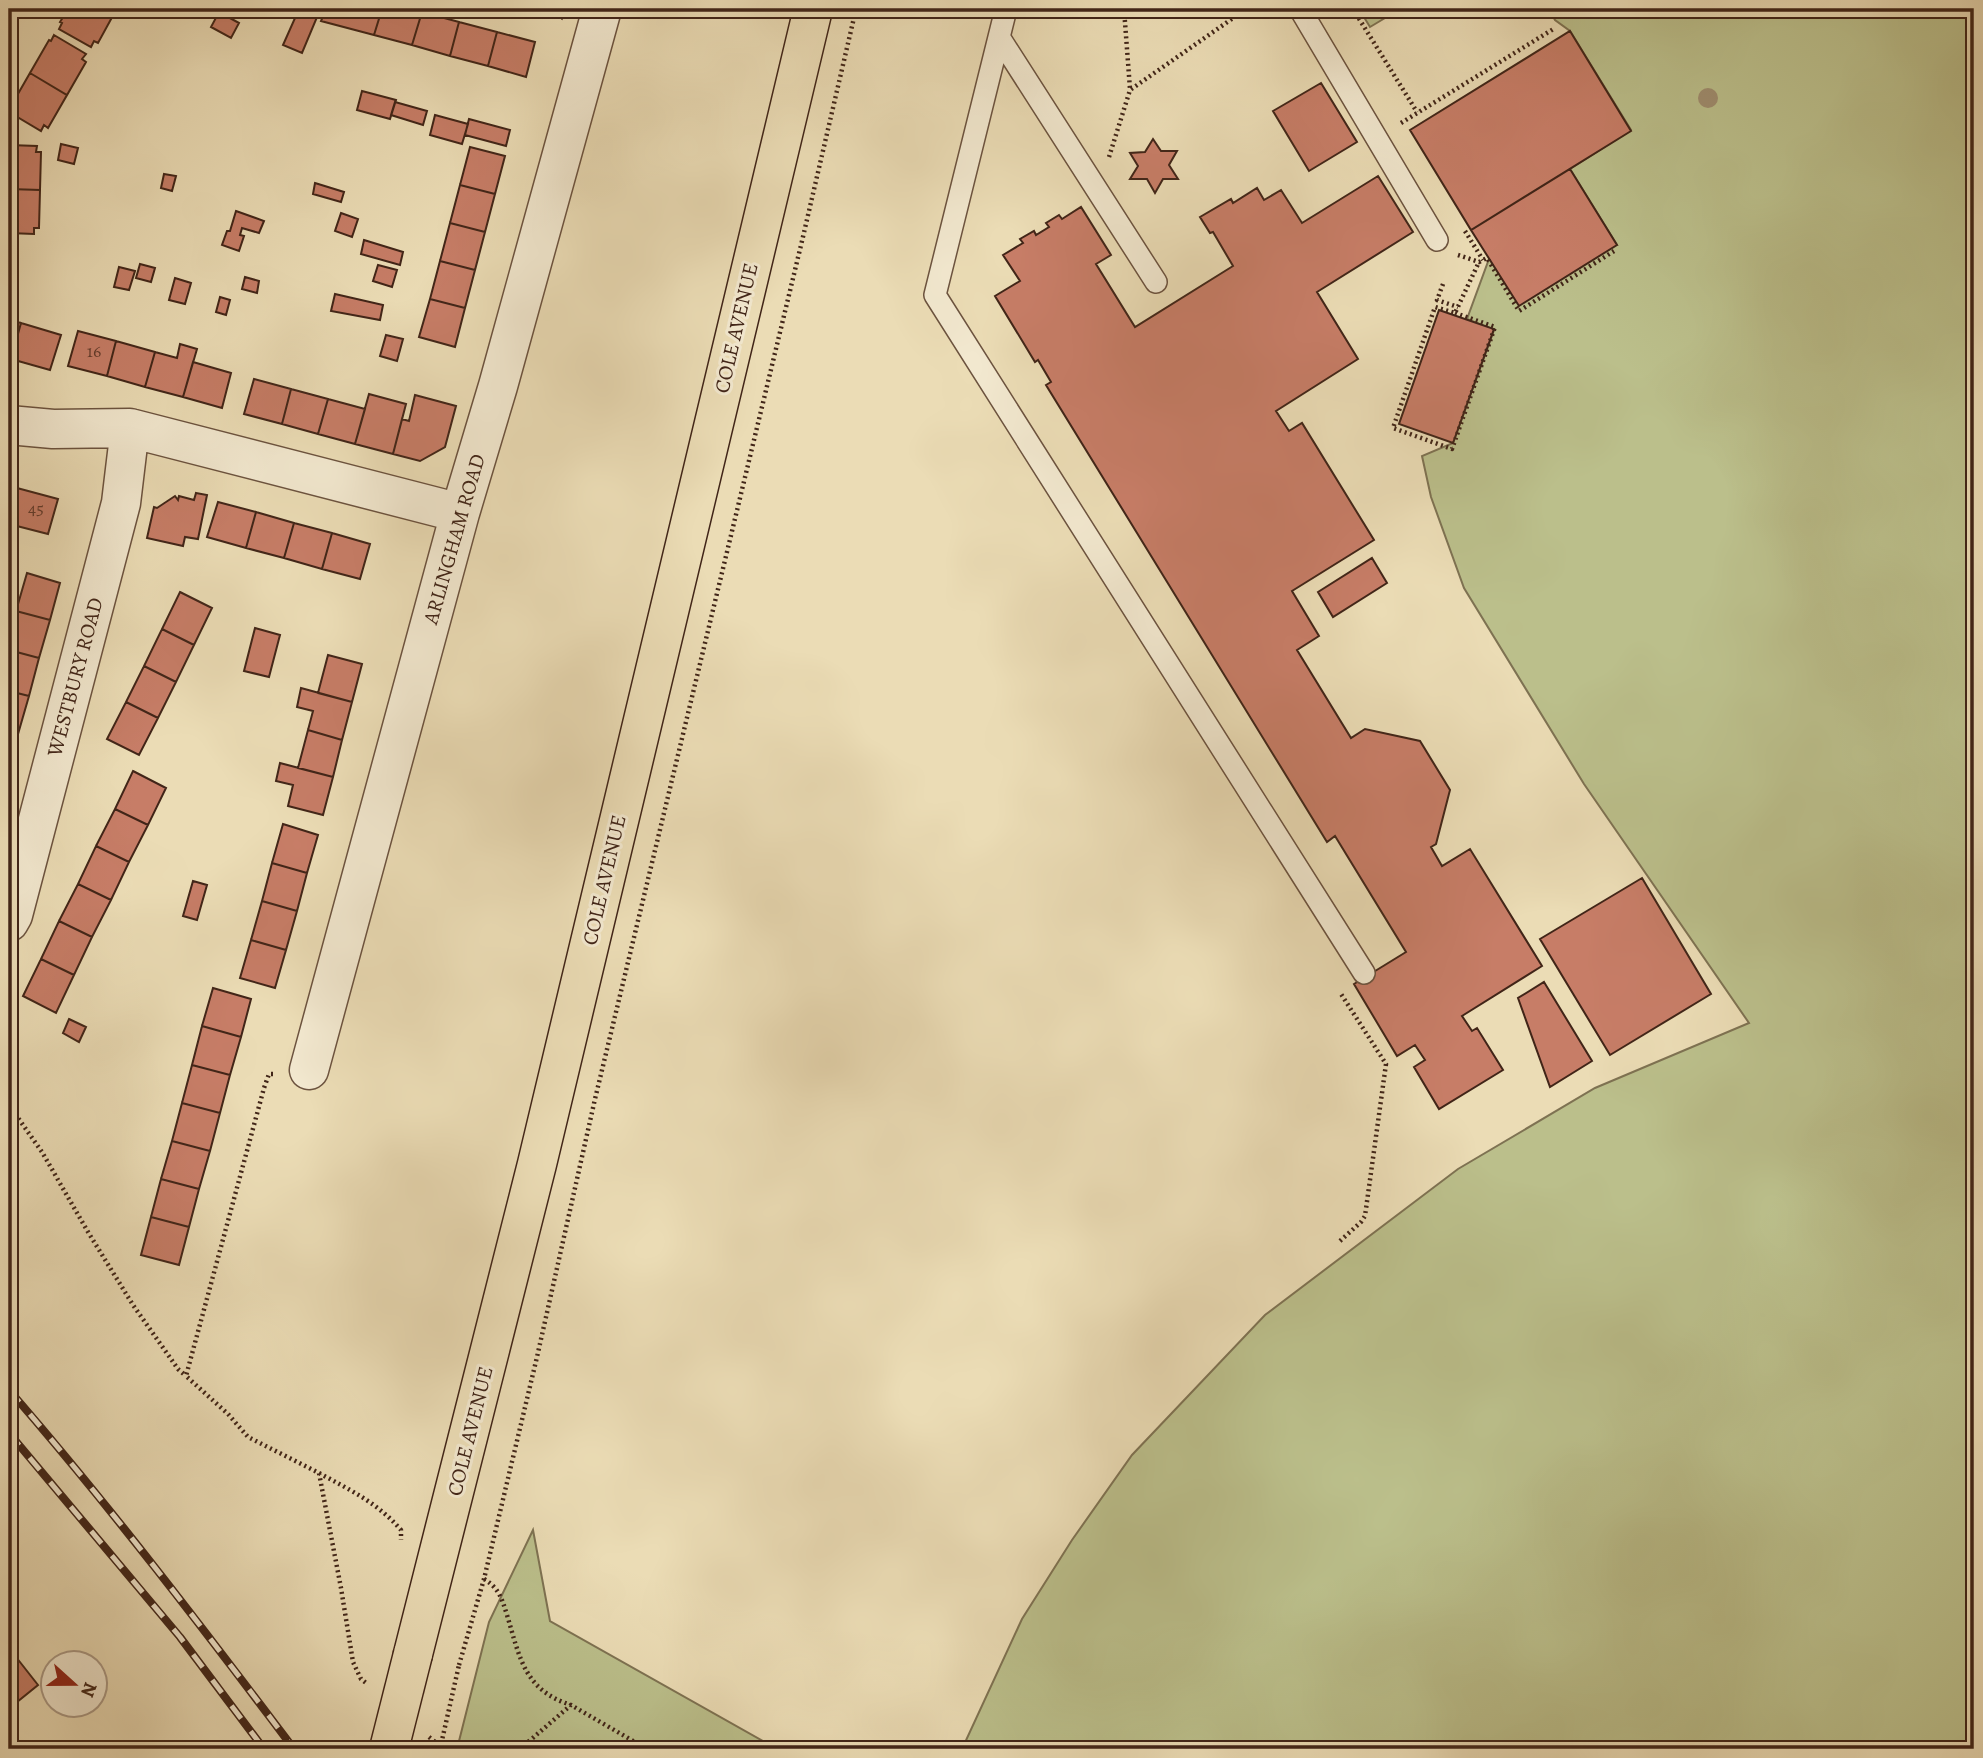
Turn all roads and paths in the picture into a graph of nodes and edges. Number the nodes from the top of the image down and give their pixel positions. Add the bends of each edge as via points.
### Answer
1 (602, 9) edge
2 (813, 9) edge
3 (856, 9) edge
4 (1006, 9) edge
5 (1124, 9) edge
6 (1246, 9) edge
7 (1300, 9) edge
8 (1353, 9) edge
9 (1555, 27) dead end
10 (999, 37) junction
11 (1130, 90) junction
12 (1418, 112) junction
13 (1376, 138) junction
14 (1097, 191) junction
15 (1437, 240) dead end
16 (1614, 251) dead end
17 (1156, 282) dead end
18 (1443, 284) dead end
19 (1458, 307) junction
20 (1455, 313) junction
21 (9, 425) edge
22 (130, 428) junction
23 (460, 513) junction
24 (9, 922) edge
25 (1359, 965) joint
26 (309, 1070) joint
27 (9, 1105) edge
28 (1340, 1241) dead end
29 (186, 1376) junction
30 (319, 1473) junction
31 (400, 1541) dead end
32 (484, 1579) junction
33 (361, 1679) dead end
34 (571, 1705) junction
35 (390, 1749) edge
36 (440, 1749) edge
37 (520, 1749) edge
38 (647, 1749) edge

1 - 23 street, ARLINGHAM ROAD
2 - 35 highway, COLE AVENUE, bridge via 537,1164
3 - 32 path
4 - 10 lane
5 - 11 path
6 - 11 path
7 - 13 lane
8 - 12 path
9 - 12 path
10 - 14 lane
10 - 25 lane via 935,295
11 - 14 path
12 - 13 path
13 - 15 lane
14 - 17 lane
16 - 19 path via 1519,311 1487,258 1479,262
18 - 19 path via 1437,300
19 - 20 path
20 - 20 path via 1495,327 1452,449 1393,428 1435,307
21 - 22 street
22 - 23 street
22 - 24 street, WESTBURY ROAD via 121,503
23 - 26 street, ARLINGHAM ROAD
25 - 28 path via 1334,982 1386,1064 1367,1206 1361,1222
26 - 29 path via 269,1074
27 - 29 path via 133,1305
29 - 30 path via 247,1437
30 - 31 path via 387,1514 401,1530
30 - 33 path via 353,1662
32 - 34 path via 501,1596 522,1663 533,1682 553,1699
32 - 36 path, bridge
34 - 37 path
34 - 38 path

